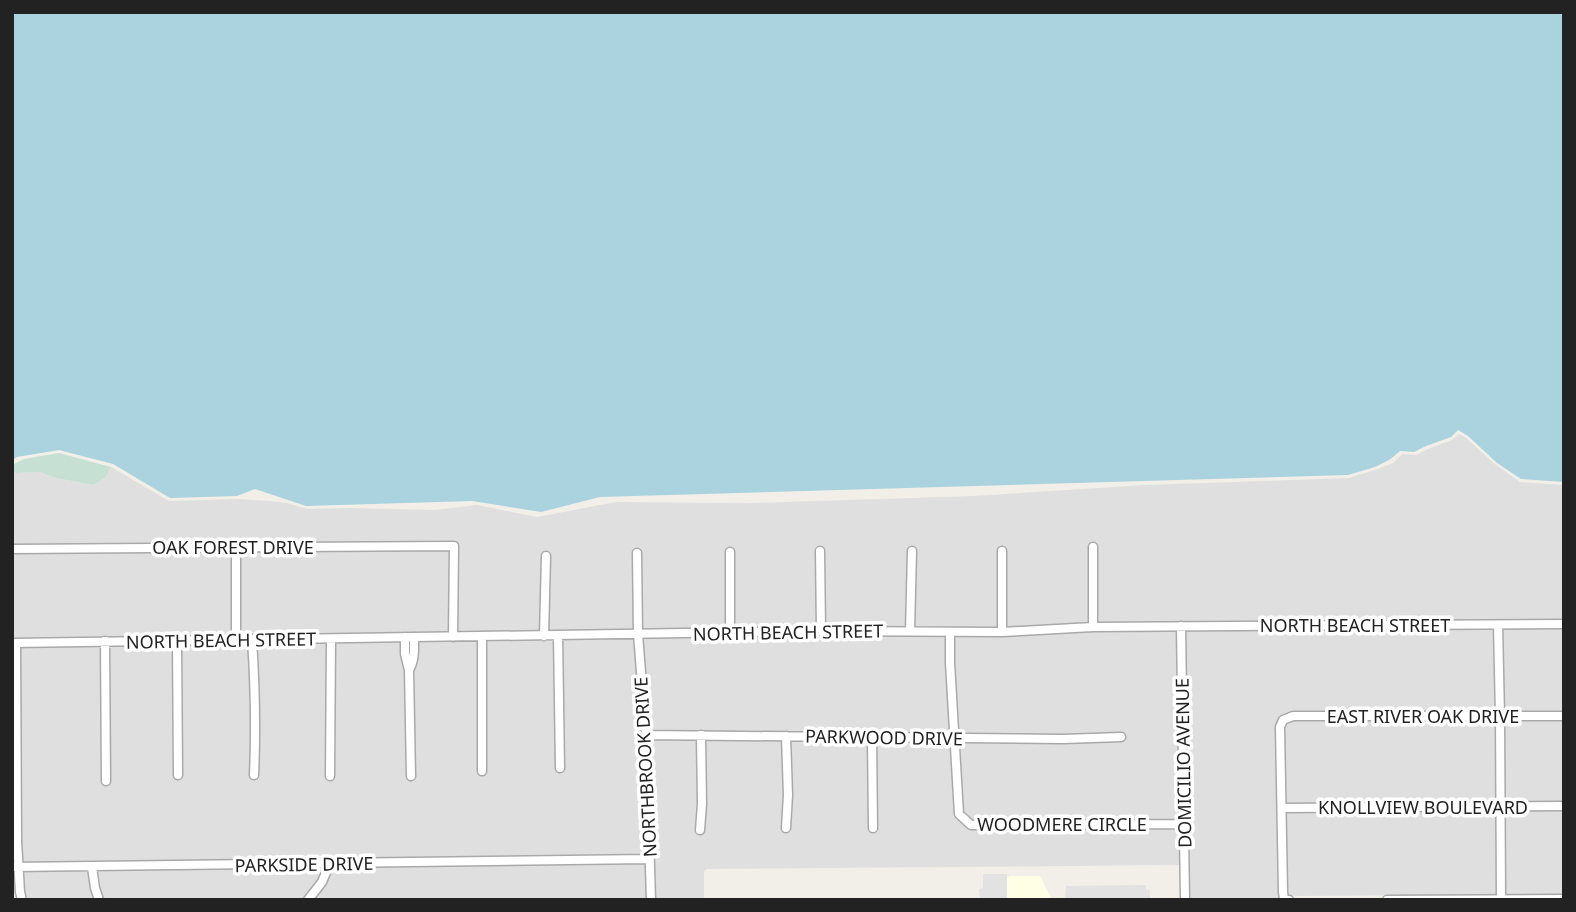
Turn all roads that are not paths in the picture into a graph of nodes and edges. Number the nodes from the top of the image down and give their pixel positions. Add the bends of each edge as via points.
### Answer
1 (236, 547) junction
2 (1093, 547) dead end
3 (12, 549) edge
4 (820, 551) dead end
5 (912, 551) dead end
6 (1002, 551) dead end
7 (730, 552) dead end
8 (638, 554) dead end
9 (546, 556) dead end
10 (1564, 624) edge
11 (1497, 625) junction
12 (1093, 626) junction
13 (1181, 626) junction
14 (821, 631) junction
15 (910, 631) junction
16 (730, 632) junction
17 (950, 632) junction
18 (1002, 632) junction
19 (638, 634) junction
20 (558, 635) junction
21 (482, 636) junction
22 (544, 636) junction
23 (409, 637) junction
24 (453, 637) junction
25 (236, 639) junction
26 (252, 639) junction
27 (331, 639) junction
28 (177, 640) junction
29 (105, 641) junction
30 (14, 643) edge
31 (1500, 716) junction
32 (1564, 716) edge
33 (646, 735) junction
34 (701, 735) junction
35 (786, 736) junction
36 (872, 736) junction
37 (1121, 737) dead end
38 (954, 738) junction
39 (560, 768) dead end
40 (482, 771) dead end
41 (178, 775) dead end
42 (254, 775) dead end
43 (330, 776) dead end
44 (411, 776) dead end
45 (106, 781) dead end
46 (1500, 805) junction
47 (1564, 806) edge
48 (1282, 808) junction
49 (1184, 824) junction
50 (786, 828) dead end
51 (873, 828) dead end
52 (700, 830) dead end
53 (649, 859) junction
54 (330, 863) junction
55 (15, 867) edge
56 (92, 867) junction
57 (1286, 899) edge
58 (1501, 899) edge
59 (1564, 899) edge
60 (22, 900) edge
61 (99, 900) edge
62 (308, 900) edge
63 (651, 900) edge
64 (1185, 900) edge
65 (1387, 900) edge

1 - 3 street, OAK FOREST DRIVE
1 - 24 street, OAK FOREST DRIVE via 454,546
1 - 25 street
2 - 12 street
4 - 14 street
5 - 15 street
6 - 18 street
7 - 16 street
8 - 19 street, NORTHBROOK DRIVE
9 - 22 street
10 - 11 street, NORTH BEACH STREET
11 - 13 street, NORTH BEACH STREET
11 - 31 street
12 - 13 street, NORTH BEACH STREET
12 - 18 street, NORTH BEACH STREET
13 - 49 street, DOMICILIO AVENUE
14 - 15 street, NORTH BEACH STREET
14 - 16 street, NORTH BEACH STREET
15 - 17 street, NORTH BEACH STREET
16 - 19 street, NORTH BEACH STREET
17 - 18 street, NORTH BEACH STREET
17 - 38 street, WOODMERE CIRCLE
19 - 20 street, NORTH BEACH STREET
19 - 33 street, NORTHBROOK DRIVE
20 - 22 street, NORTH BEACH STREET
20 - 39 street
21 - 22 street, NORTH BEACH STREET
21 - 24 street, NORTH BEACH STREET
21 - 40 street
23 - 24 street, NORTH BEACH STREET
23 - 27 street, NORTH BEACH STREET
23 - 44 street via 405,654
25 - 26 street, NORTH BEACH STREET
25 - 28 street, NORTH BEACH STREET
26 - 27 street, NORTH BEACH STREET
26 - 42 street
27 - 43 street
28 - 29 street, NORTH BEACH STREET
28 - 41 street
29 - 30 street, NORTH BEACH STREET
29 - 45 street
30 - 55 street
31 - 32 street, EAST RIVER OAK DRIVE
31 - 46 street
31 - 48 street, EAST RIVER OAK DRIVE via 1293,716 1283,720
33 - 34 street, PARKWOOD DRIVE
33 - 53 street, NORTHBROOK DRIVE
34 - 35 street, PARKWOOD DRIVE
34 - 52 street
35 - 36 street, PARKWOOD DRIVE
35 - 50 street
36 - 38 street, PARKWOOD DRIVE
36 - 51 street
37 - 38 street, PARKWOOD DRIVE
38 - 49 street, WOODMERE CIRCLE via 959,814 971,825
46 - 47 street, KNOLLVIEW BOULEVARD
46 - 48 street, KNOLLVIEW BOULEVARD
46 - 58 street
48 - 57 street
49 - 64 street, DOMICILIO AVENUE
53 - 54 street, PARKSIDE DRIVE
53 - 63 street, NORTHBROOK DRIVE
54 - 56 street, PARKSIDE DRIVE
54 - 62 street
55 - 56 street, PARKSIDE DRIVE
55 - 60 street
56 - 61 street
58 - 59 street
58 - 65 street

